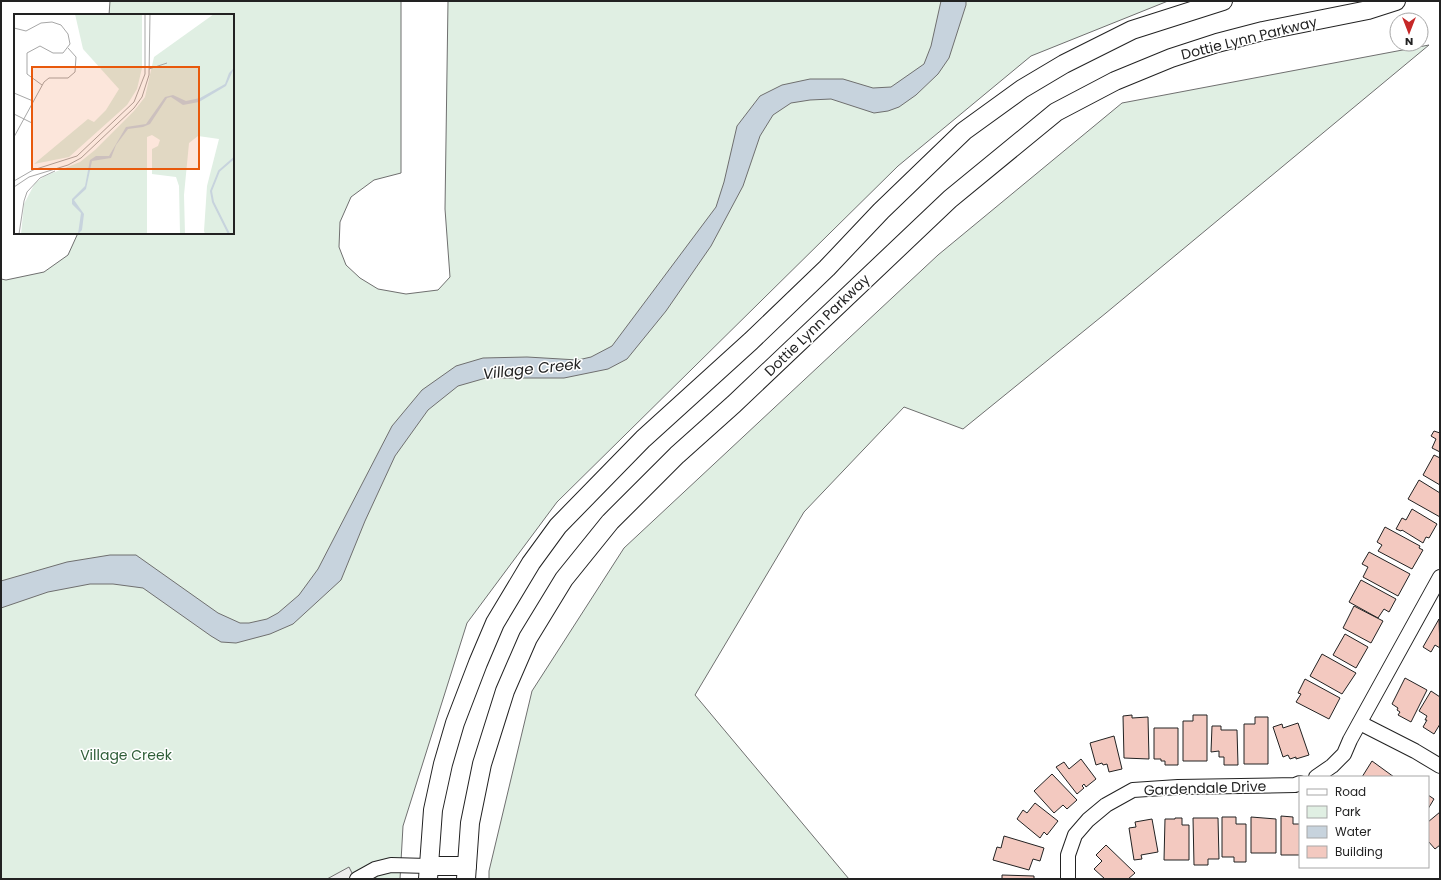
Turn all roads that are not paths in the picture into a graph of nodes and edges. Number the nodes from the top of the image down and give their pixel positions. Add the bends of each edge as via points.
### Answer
1 (1223, 1) edge
2 (1396, 1) edge
3 (1203, 4) edge
4 (1439, 583) edge
5 (1360, 723) junction
6 (1440, 766) edge
7 (1317, 776) edge
8 (1299, 784) edge
9 (428, 872) edge
10 (466, 872) edge
11 (357, 879) edge
12 (1068, 879) edge

1 - 3 main road
2 - 10 main road, Dottie Lynn Parkway via 1368,10 1217,43 1115,81 1056,112 945,204 677,455 610,522 564,579 528,638 505,691 482,764 470,823
3 - 9 main road via 1132,30 1064,64 964,131 751,341 643,439 558,526 531,563 495,623 455,723 433,810
4 - 5 street
5 - 6 street
5 - 7 street via 1344,754
8 - 12 street, Gardendale Drive via 1133,790 1106,804 1075,835 1068,855
9 - 10 main road
9 - 11 street via 391,865 375,869

